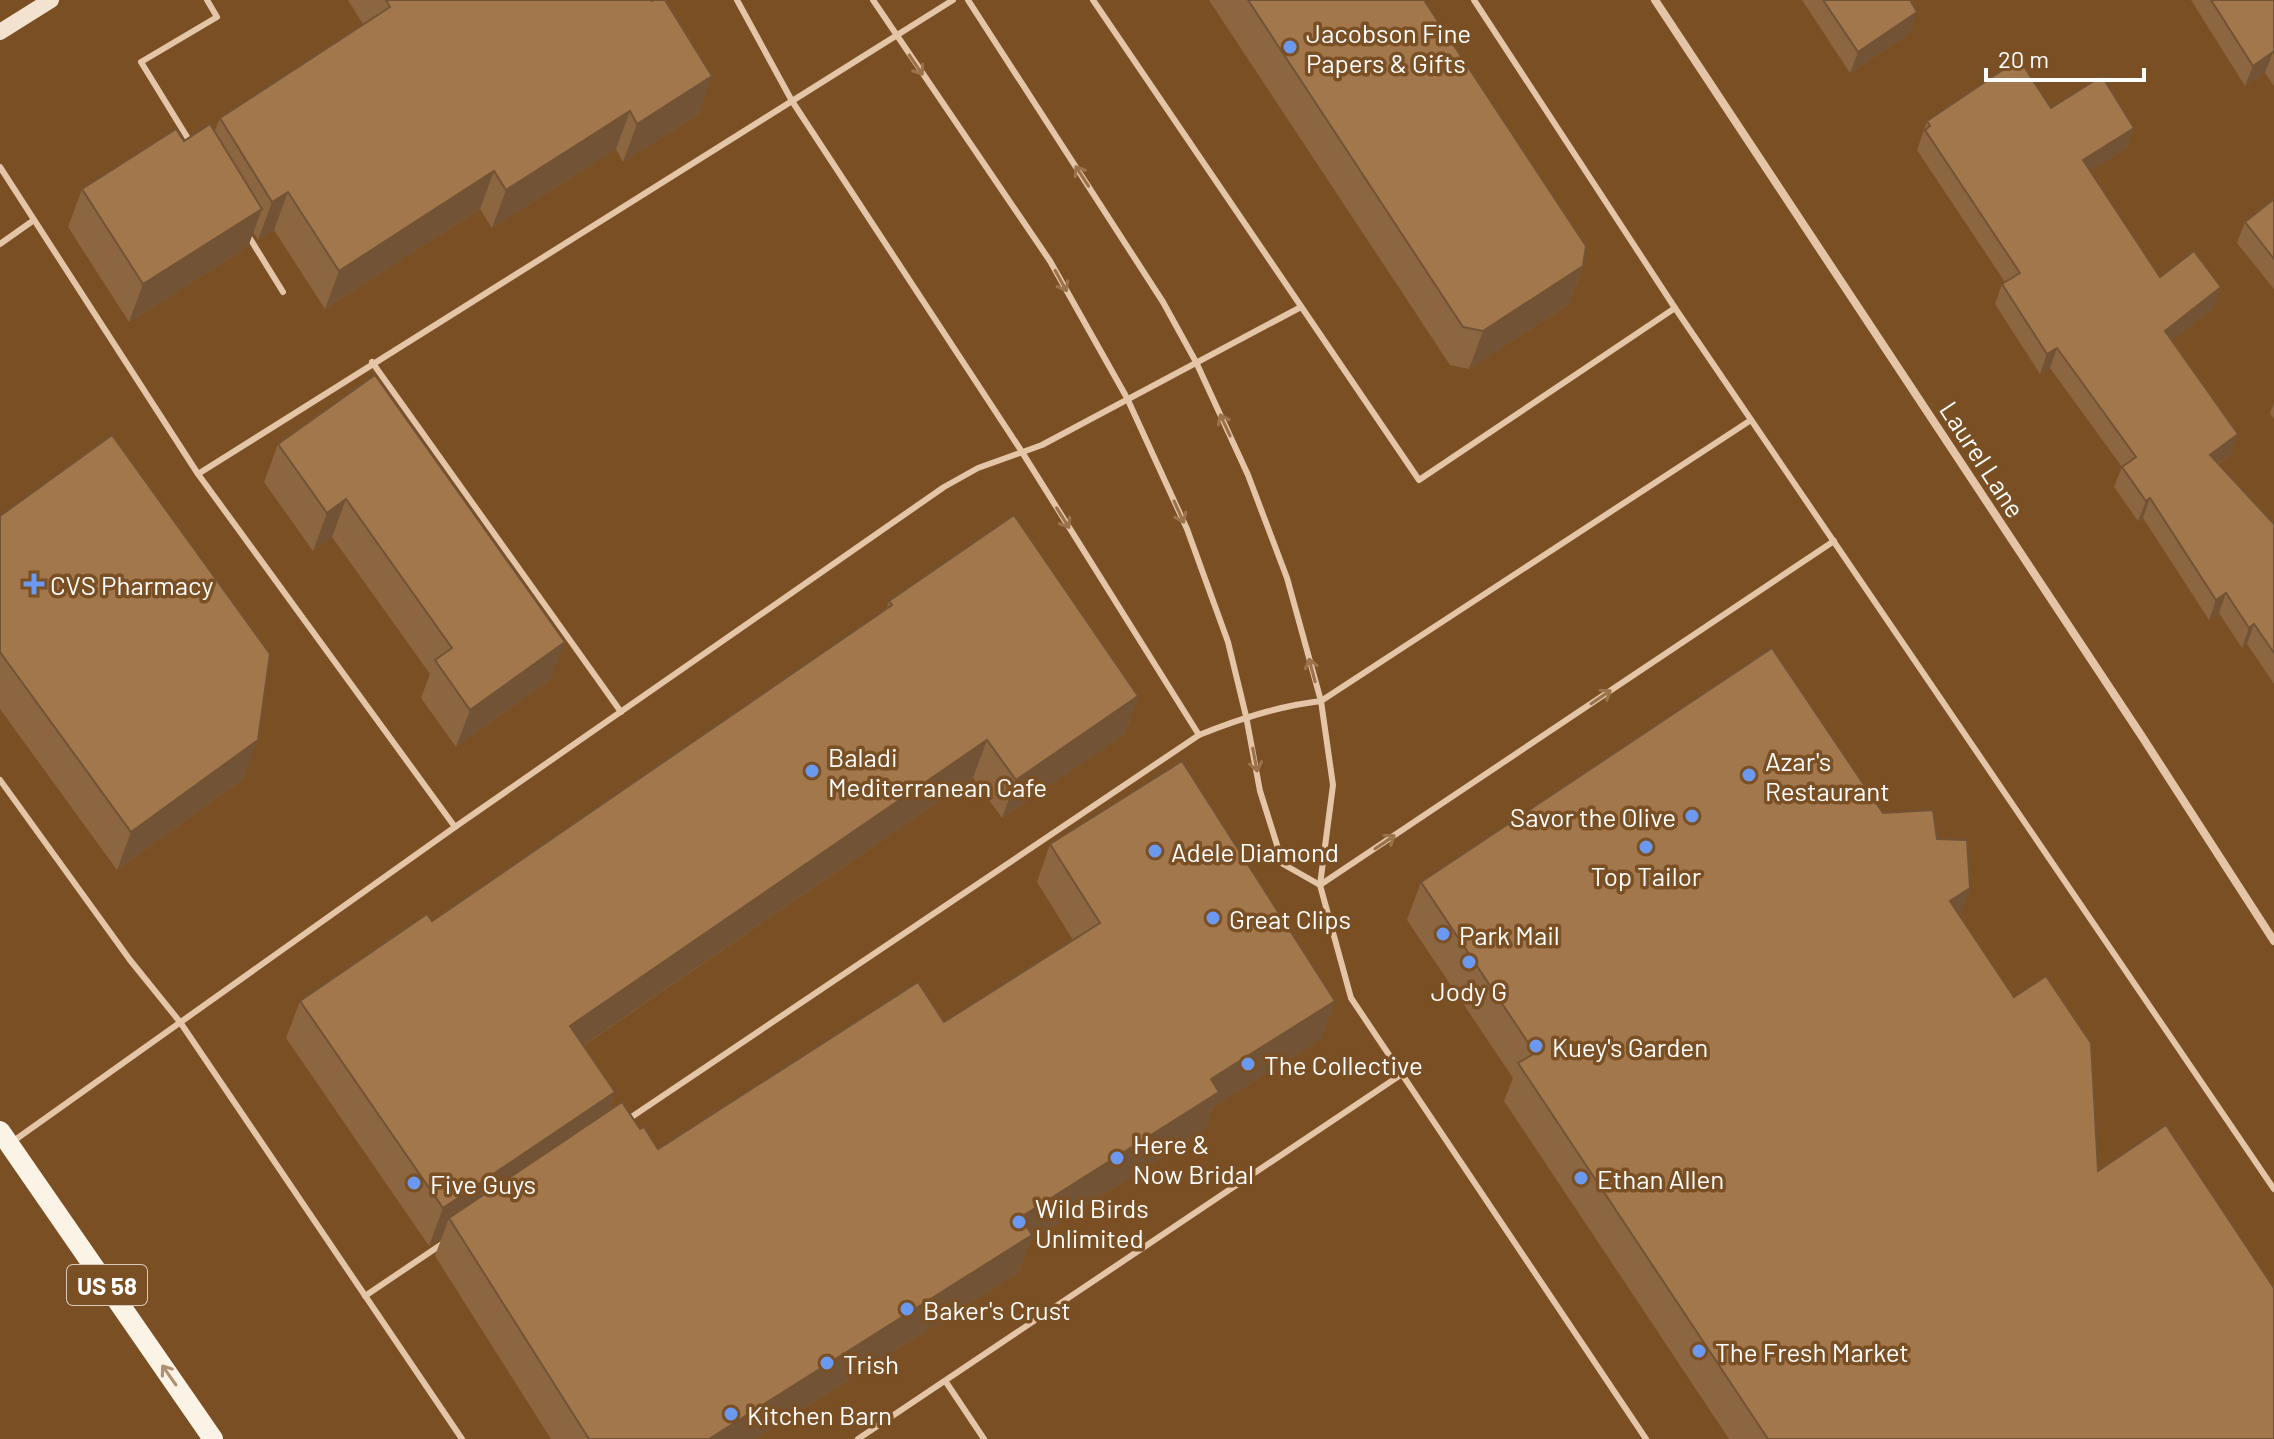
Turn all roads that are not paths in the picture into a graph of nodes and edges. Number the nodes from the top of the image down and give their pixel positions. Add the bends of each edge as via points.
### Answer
1 (51, 0) edge
2 (207, 0) edge
3 (737, 0) edge
4 (873, 0) edge
5 (953, 0) edge
6 (968, 0) edge
7 (1093, 0) edge
8 (1474, 0) edge
9 (1655, 0) edge
10 (0, 32) edge
11 (896, 35) junction
12 (792, 101) junction
13 (200, 157) edge
14 (0, 167) edge
15 (34, 220) junction
16 (242, 225) edge
17 (0, 244) edge
18 (283, 292) dead end
19 (1301, 307) junction
20 (1675, 308) junction
21 (372, 362) junction
22 (1196, 362) junction
23 (1127, 398) junction
24 (1751, 420) junction
25 (1022, 452) junction
26 (198, 474) junction
27 (1834, 541) junction
28 (1321, 701) junction
29 (621, 712) junction
30 (1246, 716) junction
31 (1199, 735) junction
32 (0, 780) edge
33 (455, 827) junction
34 (1320, 885) junction
35 (2274, 941) edge
36 (180, 1022) junction
37 (1402, 1074) junction
38 (616, 1127) edge
39 (5, 1137) edge
40 (2274, 1189) edge
41 (457, 1234) edge
42 (365, 1296) junction
43 (946, 1382) junction
44 (213, 1439) edge
45 (462, 1439) edge
46 (858, 1439) edge
47 (984, 1439) edge
48 (1646, 1439) edge

1 - 10 main road
2 - 13 lane via 217,17 141,62
3 - 12 lane
4 - 11 lane
5 - 11 lane
22 -> 6 lane via 1163,302
7 - 19 lane
8 - 20 lane
9 - 35 street, Laurel Lane
11 - 12 lane
11 -> 23 lane via 1050,261
12 - 21 lane
12 - 25 lane
14 - 15 lane
15 - 17 lane
15 - 26 lane
16 - 18 lane
19 - 20 lane via 1419,480
19 - 22 lane
20 - 24 lane
21 - 26 lane
21 - 29 lane
22 - 23 lane
28 -> 22 lane via 1282,563
23 - 25 lane
23 -> 30 lane via 1187,529 1228,642
24 - 27 lane
24 - 28 lane
25 - 29 lane via 944,487
25 -> 31 lane
26 - 33 lane
34 -> 27 lane
27 - 40 lane
28 - 30 lane
28 - 34 lane via 1333,785
29 - 33 lane
30 - 31 lane
30 -> 34 lane via 1260,791 1283,864
31 - 38 lane
32 - 36 lane
33 - 36 lane
34 - 37 lane via 1351,998
36 - 39 lane
36 - 42 lane
37 - 43 lane
37 - 48 lane
44 -> 39 main road, US 58
41 - 42 lane
42 - 45 lane
43 - 46 lane
43 - 47 lane

